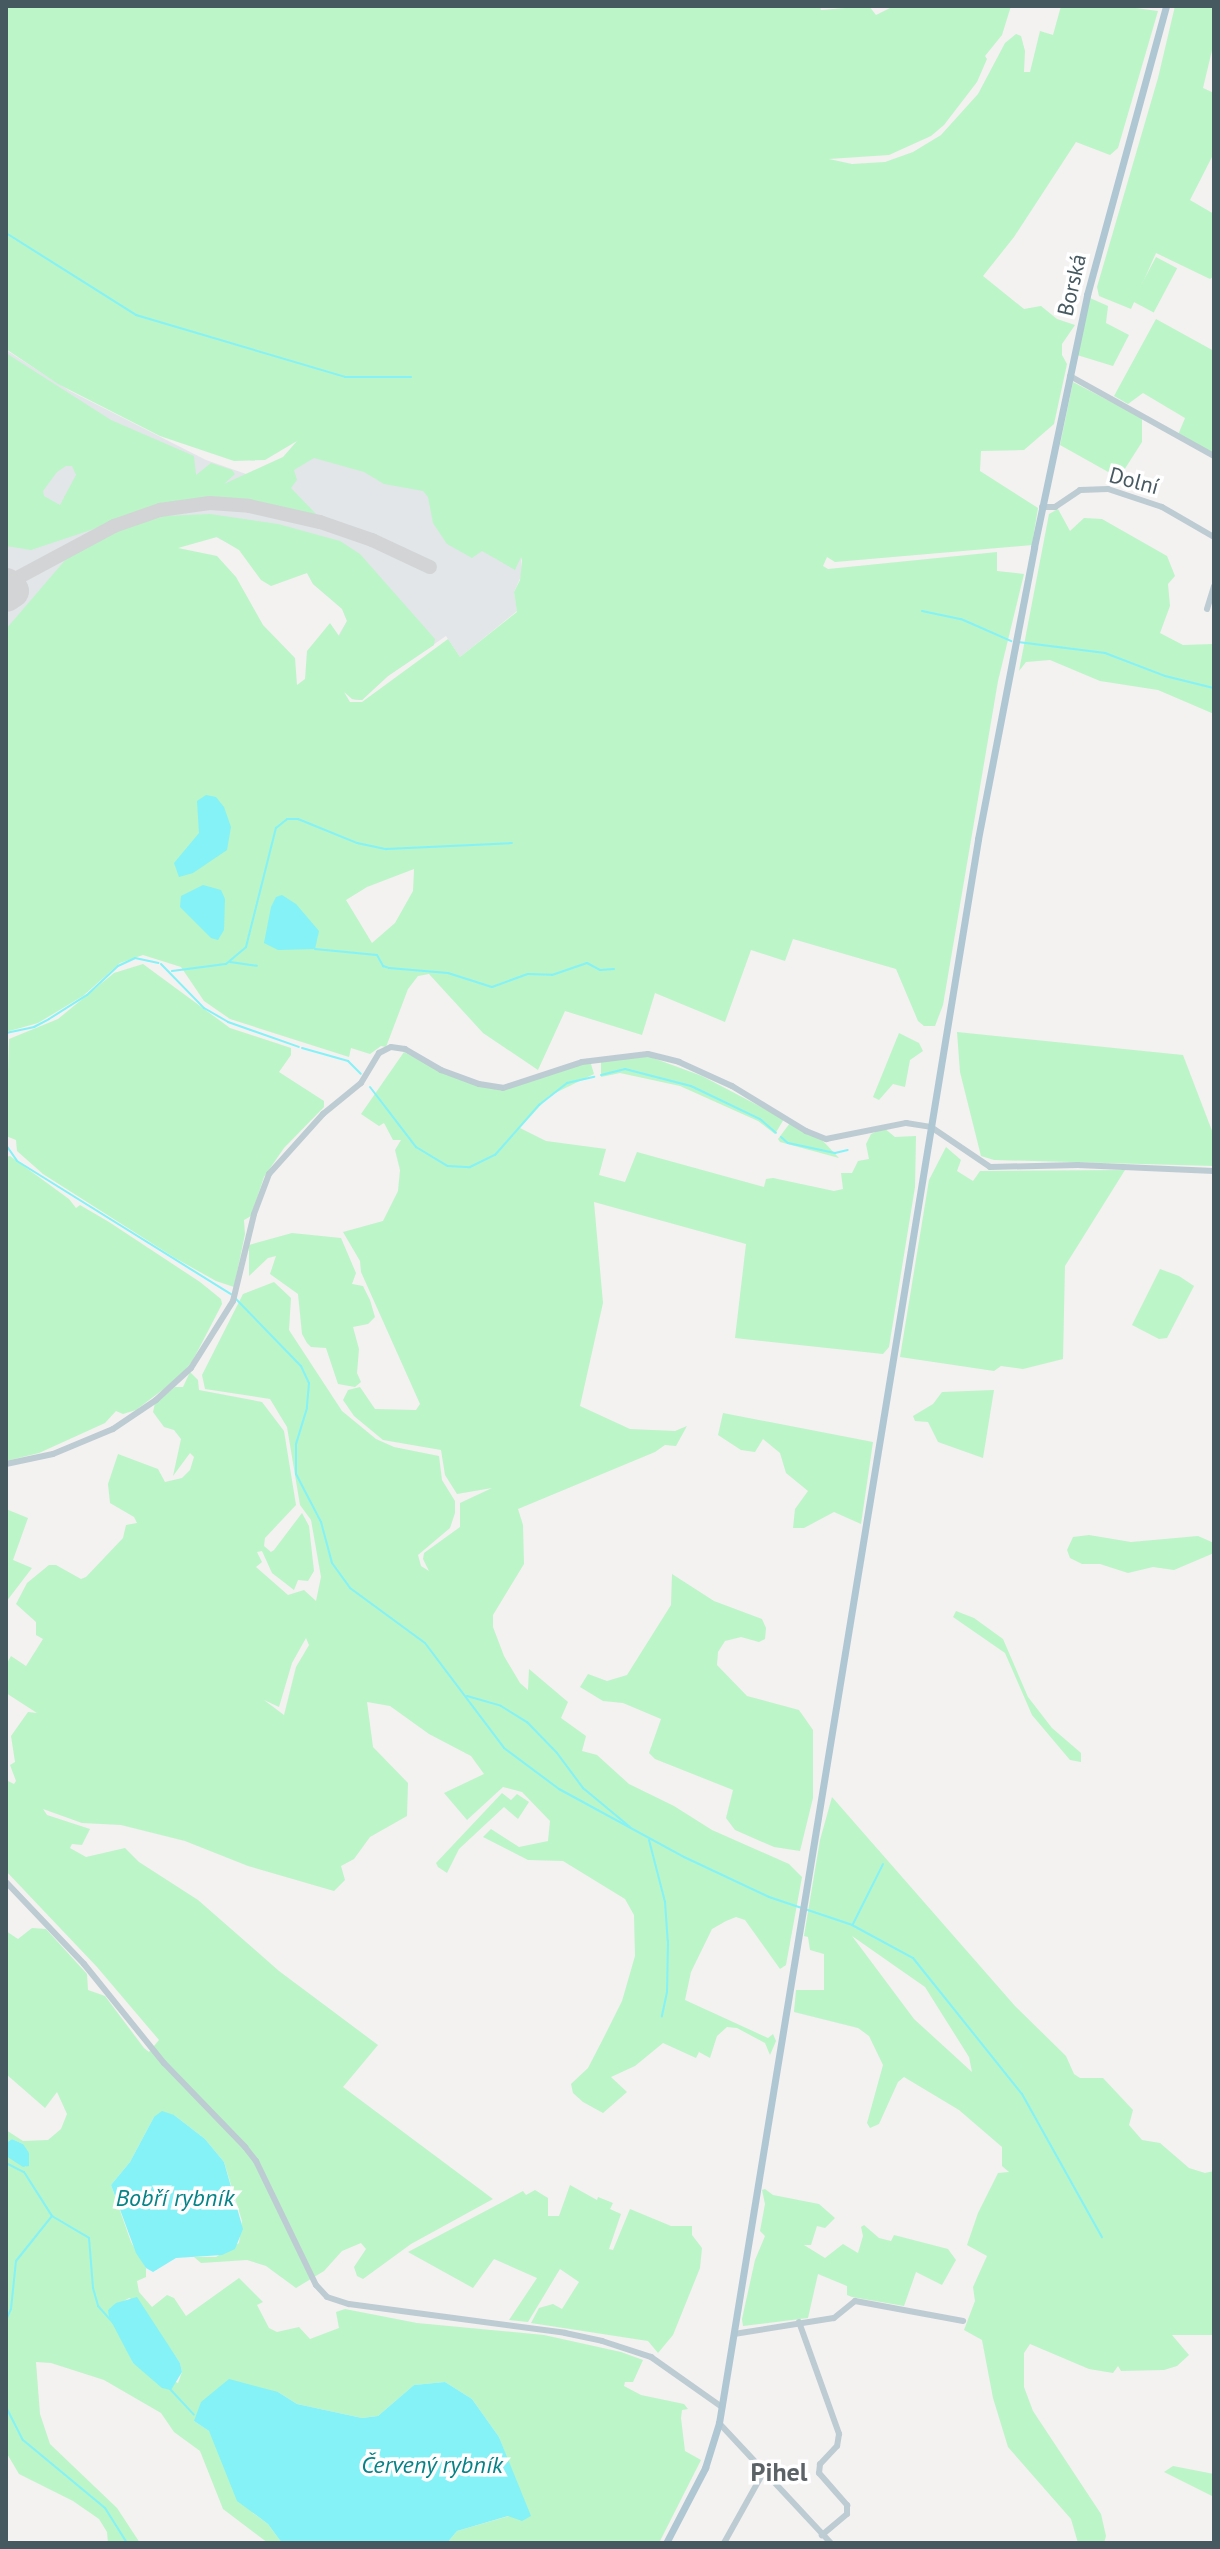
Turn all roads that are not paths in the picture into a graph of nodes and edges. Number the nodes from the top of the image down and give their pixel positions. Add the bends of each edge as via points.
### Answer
1 (1166, 6) edge
2 (1070, 376) junction
3 (1214, 456) edge
4 (1042, 507) junction
5 (1213, 538) edge
6 (1214, 586) edge
7 (1207, 609) dead end
8 (931, 1127) junction
9 (1214, 1171) edge
10 (6, 1464) edge
11 (6, 1882) edge
12 (963, 2321) dead end
13 (799, 2322) junction
14 (734, 2334) junction
15 (722, 2407) junction
16 (719, 2423) junction
17 (763, 2473) junction
18 (822, 2535) junction
19 (666, 2543) edge
20 (724, 2543) edge
21 (831, 2543) edge

1 - 2 main road, Borská via 1105,223
2 - 3 street
2 - 4 main road, Borská
4 - 5 street, Dolní via 1055,507 1080,490 1108,489 1162,507
4 - 8 main road, Borská via 972,869
6 - 7 street
8 - 9 street via 990,1167
8 - 10 street via 888,1124 826,1139 732,1086 648,1054 582,1062 503,1088 479,1084 391,1047 379,1053 361,1083 323,1114 269,1174 233,1301 191,1368 113,1429 53,1454
8 - 14 main road, Borská
11 - 15 street via 256,2161 316,2285 327,2297 602,2341 651,2357
12 - 13 street via 855,2301 834,2318
13 - 14 street
13 - 18 street via 839,2434 819,2473 847,2505 847,2514
14 - 15 main road, Borská
15 - 16 main road, Borská
16 - 17 street
16 - 19 main road, Borská via 705,2468
17 - 18 street
17 - 20 street
18 - 21 street

